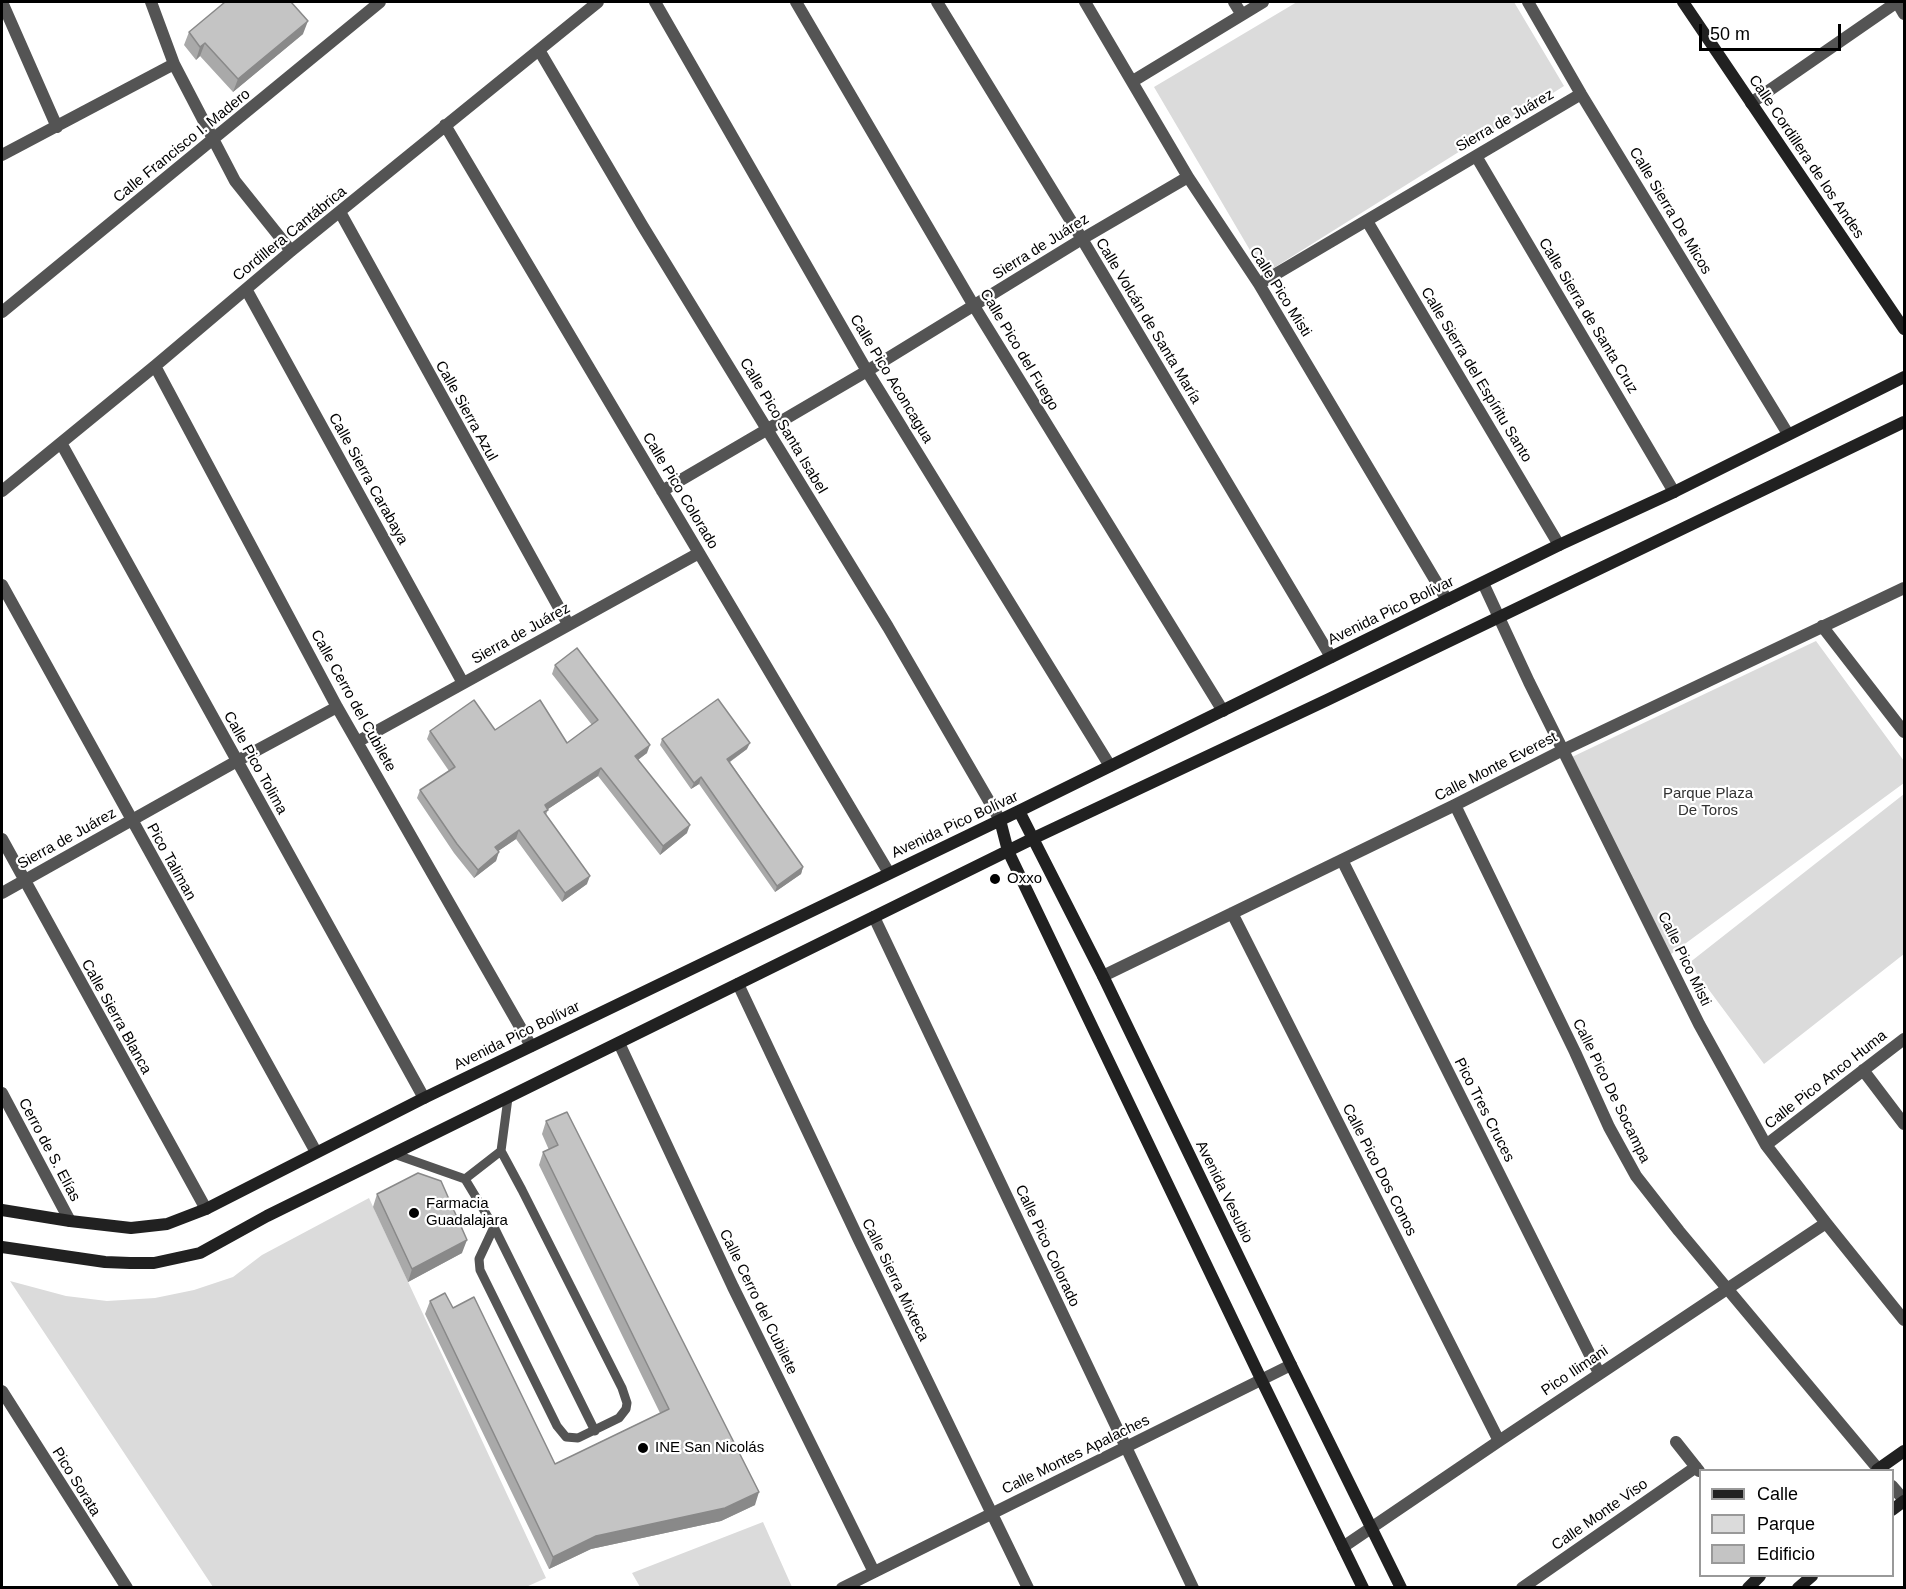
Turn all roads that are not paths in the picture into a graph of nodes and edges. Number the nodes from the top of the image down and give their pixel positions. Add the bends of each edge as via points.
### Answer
1 (2, 2) edge
2 (151, 2) edge
3 (380, 2) edge
4 (598, 2) edge
5 (655, 2) edge
6 (796, 2) edge
7 (937, 2) edge
8 (1085, 2) edge
9 (1234, 2) edge
10 (1263, 2) edge
11 (1528, 2) edge
12 (1683, 2) edge
13 (1897, 2) edge
14 (1905, 14) edge
15 (1242, 15) junction
16 (538, 50) junction
17 (174, 64) junction
18 (1133, 81) junction
19 (1581, 94) junction
20 (1751, 103) junction
21 (445, 125) junction
22 (57, 126) junction
23 (213, 140) junction
24 (2, 155) edge
25 (1476, 156) junction
26 (1188, 177) junction
27 (340, 212) junction
28 (1367, 221) junction
29 (1082, 239) junction
30 (291, 251) junction
31 (1259, 285) junction
32 (246, 289) junction
33 (974, 306) junction
34 (2, 312) edge
35 (1905, 330) edge
36 (155, 366) junction
37 (867, 371) junction
38 (1905, 377) edge
39 (1905, 422) edge
40 (767, 430) junction
41 (1788, 434) junction
42 (61, 443) junction
43 (2, 491) edge
44 (662, 491) junction
45 (1674, 492) junction
46 (1559, 545) junction
47 (699, 553) junction
48 (1483, 583) junction
49 (2, 585) edge
50 (1905, 588) edge
51 (1447, 600) junction
52 (1498, 617) junction
53 (568, 624) junction
54 (1822, 626) junction
55 (1331, 657) junction
56 (463, 683) junction
57 (337, 707) junction
58 (1223, 711) junction
59 (1905, 732) edge
60 (357, 742) junction
61 (1563, 750) junction
62 (237, 761) junction
63 (1110, 766) junction
64 (1455, 805) junction
65 (1020, 811) junction
66 (131, 820) junction
67 (1000, 820) junction
68 (1034, 838) junction
69 (2, 840) edge
70 (1008, 851) junction
71 (1342, 860) junction
72 (889, 873) junction
73 (23, 881) junction
74 (2, 893) edge
75 (1232, 913) junction
76 (874, 917) junction
77 (1103, 976) junction
78 (738, 984) junction
79 (1905, 1038) edge
80 (620, 1043) junction
81 (531, 1046) junction
82 (1863, 1070) junction
83 (2, 1093) edge
84 (424, 1098) junction
85 (508, 1098) junction
86 (1905, 1124) edge
87 (1766, 1145) junction
88 (501, 1151) junction
89 (316, 1152) junction
90 (394, 1154) junction
91 (465, 1179) junction
92 (206, 1209) junction
93 (2, 1210) edge
94 (70, 1221) junction
95 (1826, 1223) junction
96 (494, 1227) junction
97 (2, 1248) edge
98 (1728, 1290) junction
99 (1905, 1320) edge
100 (1291, 1365) junction
101 (1599, 1373) junction
102 (1261, 1379) junction
103 (2, 1391) edge
104 (595, 1431) junction
105 (1499, 1441) junction
106 (1676, 1442) dead end
107 (1126, 1446) junction
108 (1905, 1450) edge
109 (1877, 1469) edge
110 (1879, 1469) edge
111 (1698, 1470) edge
112 (1894, 1487) edge
113 (1905, 1500) edge
114 (992, 1513) junction
115 (1371, 1528) junction
116 (1343, 1547) junction
117 (874, 1572) junction
118 (1810, 1577) edge
119 (127, 1587) edge
120 (842, 1587) edge
121 (1028, 1587) edge
122 (1193, 1587) edge
123 (1363, 1587) edge
124 (1401, 1587) edge
125 (1522, 1587) edge
126 (1798, 1587) edge

1 - 22 street
2 - 17 street
3 - 23 street, Calle Francisco I. Madero
4 - 16 street, Cordillera Cantábrica
5 - 37 street, Calle Pico Aconcagua
6 - 33 street, Calle Pico del Fuego
7 - 29 street, Calle Volcán de Santa María
8 - 18 street, Calle Pico Misti
9 - 15 street
10 - 15 street
11 - 19 street, Calle Sierra De Micos
12 - 20 street, Calle Cordillera de los Andes
13 - 14 street
13 - 20 street
15 - 18 street
16 - 21 street, Cordillera Cantábrica
16 - 40 street, Calle Pico Santa Isabel
17 - 22 street
17 - 23 street
18 - 26 street, Calle Pico Misti
19 - 25 street, Sierra de Juárez
19 - 41 street, Calle Sierra De Micos
20 - 35 street, Calle Cordillera de los Andes
21 - 27 street, Cordillera Cantábrica
21 - 44 street, Calle Pico Colorado
22 - 24 street
23 - 30 street via 235,181
23 - 34 street, Calle Francisco I. Madero
25 - 28 street, Sierra de Juárez
25 - 45 street, Calle Sierra de Santa Cruz
26 - 29 street, Sierra de Juárez
26 - 31 street, Calle Pico Misti
27 - 30 street, Cordillera Cantábrica
27 - 53 street, Calle Sierra Azul
28 - 31 street, Sierra de Juárez
28 - 46 street, Calle Sierra del Espíritu Santo
29 - 33 street, Sierra de Juárez
29 - 55 street, Calle Volcán de Santa María
30 - 32 street, Cordillera Cantábrica
31 - 51 street, Calle Pico Misti
32 - 36 street, Cordillera Cantábrica
32 - 56 street, Calle Sierra Carabaya
33 - 37 street, Sierra de Juárez
33 - 58 street, Calle Pico del Fuego
36 - 42 street, Cordillera Cantábrica
36 - 57 street, Calle Cerro del Cubilete
37 - 40 street, Sierra de Juárez
37 - 63 street, Calle Pico Aconcagua
38 - 41 street, Avenida Pico Bolívar
39 - 52 street
40 - 44 street, Sierra de Juárez
40 - 67 street, Calle Pico Santa Isabel
41 - 45 street, Avenida Pico Bolívar
42 - 43 street, Cordillera Cantábrica
42 - 62 street, Calle Pico Tolima
44 - 47 street, Calle Pico Colorado
45 - 46 street, Avenida Pico Bolívar
46 - 48 street, Avenida Pico Bolívar
47 - 53 street, Sierra de Juárez
47 - 72 street, Calle Pico Colorado
48 - 51 street, Avenida Pico Bolívar
48 - 52 street, Calle Pico Misti
49 - 66 street, Pico Taliman
50 - 54 street, Calle Monte Everest
51 - 55 street, Avenida Pico Bolívar
52 - 61 street, Calle Pico Misti
52 - 68 street
53 - 56 street, Sierra de Juárez
54 - 59 street
54 - 61 street, Calle Monte Everest
55 - 58 street, Avenida Pico Bolívar
56 - 60 street, Sierra de Juárez
57 - 60 street, Calle Cerro del Cubilete
57 - 62 street, Sierra de Juárez
58 - 63 street, Avenida Pico Bolívar
60 - 81 street, Calle Cerro del Cubilete
61 - 64 street, Calle Monte Everest
61 - 87 street, Calle Pico Misti via 1699,1024
62 - 66 street, Sierra de Juárez
62 - 84 street, Calle Pico Tolima
63 - 65 street, Avenida Pico Bolívar
64 - 71 street, Calle Monte Everest
64 - 98 street, Calle Pico De Socampa via 1622,1153 1651,1196
65 - 67 street, Avenida Pico Bolívar
65 - 68 street, Avenida Vesubio
66 - 73 street, Sierra de Juárez
66 - 89 street, Pico Taliman
67 - 70 street
67 - 72 street, Avenida Pico Bolívar
68 - 70 street
68 - 77 street, Avenida Vesubio
69 - 73 street, Calle Sierra Blanca
70 - 76 street
70 - 102 street
71 - 75 street, Calle Monte Everest
71 - 101 street, Pico Tres Cruces
72 - 81 street, Avenida Pico Bolívar
73 - 74 street, Sierra de Juárez
73 - 92 street, Calle Sierra Blanca
75 - 77 street, Calle Monte Everest
75 - 105 street, Calle Pico Dos Conos
76 - 78 street
76 - 107 street, Calle Pico Colorado
77 - 100 street, Avenida Vesubio
78 - 80 street
78 - 114 street, Calle Sierra Mixteca
79 - 82 street, Calle Pico Anco Huma
80 - 85 street
80 - 117 street, Calle Cerro del Cubilete via 733,1287
81 - 84 street, Avenida Pico Bolívar
82 - 86 street
82 - 87 street, Calle Pico Anco Huma
83 - 94 street, Cerro de S. Elías
84 - 89 street, Avenida Pico Bolívar
85 - 88 lane
85 - 90 street
87 - 95 street, Calle Pico Misti
88 - 91 lane
88 - 104 lane via 622,1388 627,1403 623,1414
89 - 92 street, Avenida Pico Bolívar
90 - 91 lane
90 - 97 street via 188,1257 154,1263 122,1262
91 - 96 lane
92 - 94 street, Avenida Pico Bolívar via 151,1227
93 - 94 street, Avenida Pico Bolívar
95 - 98 street, Pico Ilimani
95 - 99 street, Calle Pico Misti
96 - 104 lane
96 - 104 lane via 479,1258 480,1270 547,1409 566,1437 578,1438
98 - 101 street, Pico Ilimani
98 - 109 street, Calle Pico De Socampa
100 - 102 street, Calle Montes Apalaches
100 - 115 street, Avenida Vesubio
101 - 105 street, Pico Ilimani
102 - 107 street, Calle Montes Apalaches
102 - 116 street
103 - 119 street, Pico Sorata
105 - 115 street, Pico Ilimani
106 - 111 street
107 - 114 street, Calle Montes Apalaches
107 - 122 street, Calle Pico Colorado
108 - 110 street
111 - 125 street, Calle Monte Viso
112 - 113 street
114 - 117 street, Calle Montes Apalaches
114 - 121 street, Calle Sierra Mixteca
115 - 116 street, Pico Ilimani
115 - 124 street, Avenida Vesubio
116 - 123 street
117 - 120 street, Calle Montes Apalaches
118 - 126 street

